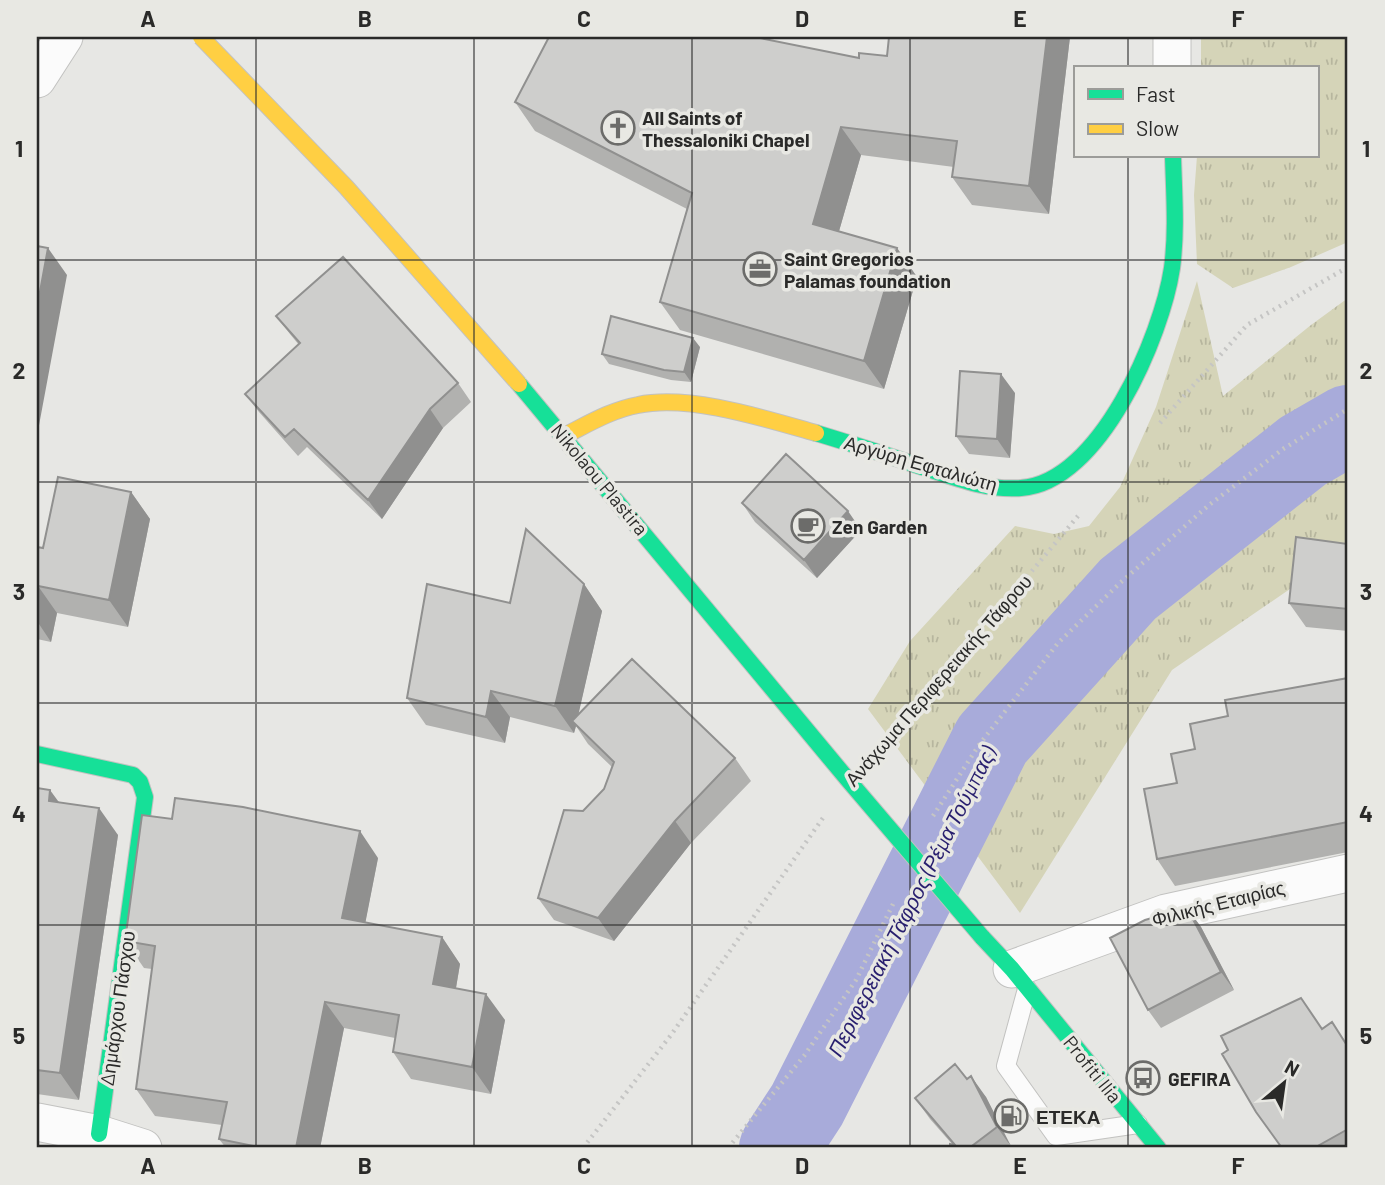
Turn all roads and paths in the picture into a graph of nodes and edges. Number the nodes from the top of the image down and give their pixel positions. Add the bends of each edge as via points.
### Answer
1 (64, 37) edge
2 (201, 37) edge
3 (1172, 37) edge
4 (1172, 66) edge
5 (37, 79) edge
6 (1174, 158) edge
7 (1348, 267) edge
8 (1348, 409) edge
9 (1155, 429) dead end
10 (564, 436) junction
11 (1082, 512) dead end
12 (37, 754) edge
13 (849, 781) junction
14 (931, 820) dead end
15 (1348, 873) edge
16 (900, 888) dead end
17 (982, 937) joint
18 (1020, 979) junction
19 (37, 1122) edge
20 (1138, 1124) junction
21 (99, 1134) junction
22 (143, 1148) edge
23 (583, 1148) edge
24 (727, 1148) edge
25 (1158, 1148) edge

1 - 5 street
2 - 10 main road, Nikolaou Plastira, bridge via 346,187
3 - 4 street
6 - 10 main road, Αργύρη Εφταλιώτη via 1172,267 1158,325 1127,391 1092,444 1078,461 1048,482 1011,488 978,483 809,431 693,404 660,401 628,407
7 - 9 path via 1247,325
8 - 14 path via 1283,449 1209,505 1058,643 979,746
10 - 13 main road, Nikolaou Plastira, bridge
11 - 13 path, Ανάχωμα Περιφερειακής Τάφρου
12 - 21 main road, Δημάρχου Πάσχου via 133,775 145,797
13 - 17 main road, Nikolaou Plastira, bridge
13 - 23 path, Ανάχωμα Περιφερειακής Τάφρου via 671,1035
15 - 18 street, Φιλικής Εταιρίας via 1166,913
16 - 24 path via 856,980 804,1056
17 - 18 main road, Profiti Ilia
18 - 20 main road, Profiti Ilia
18 - 20 lane via 1006,1066 1056,1136
19 - 21 street
20 - 25 main road, Profiti Ilia
21 - 22 street

